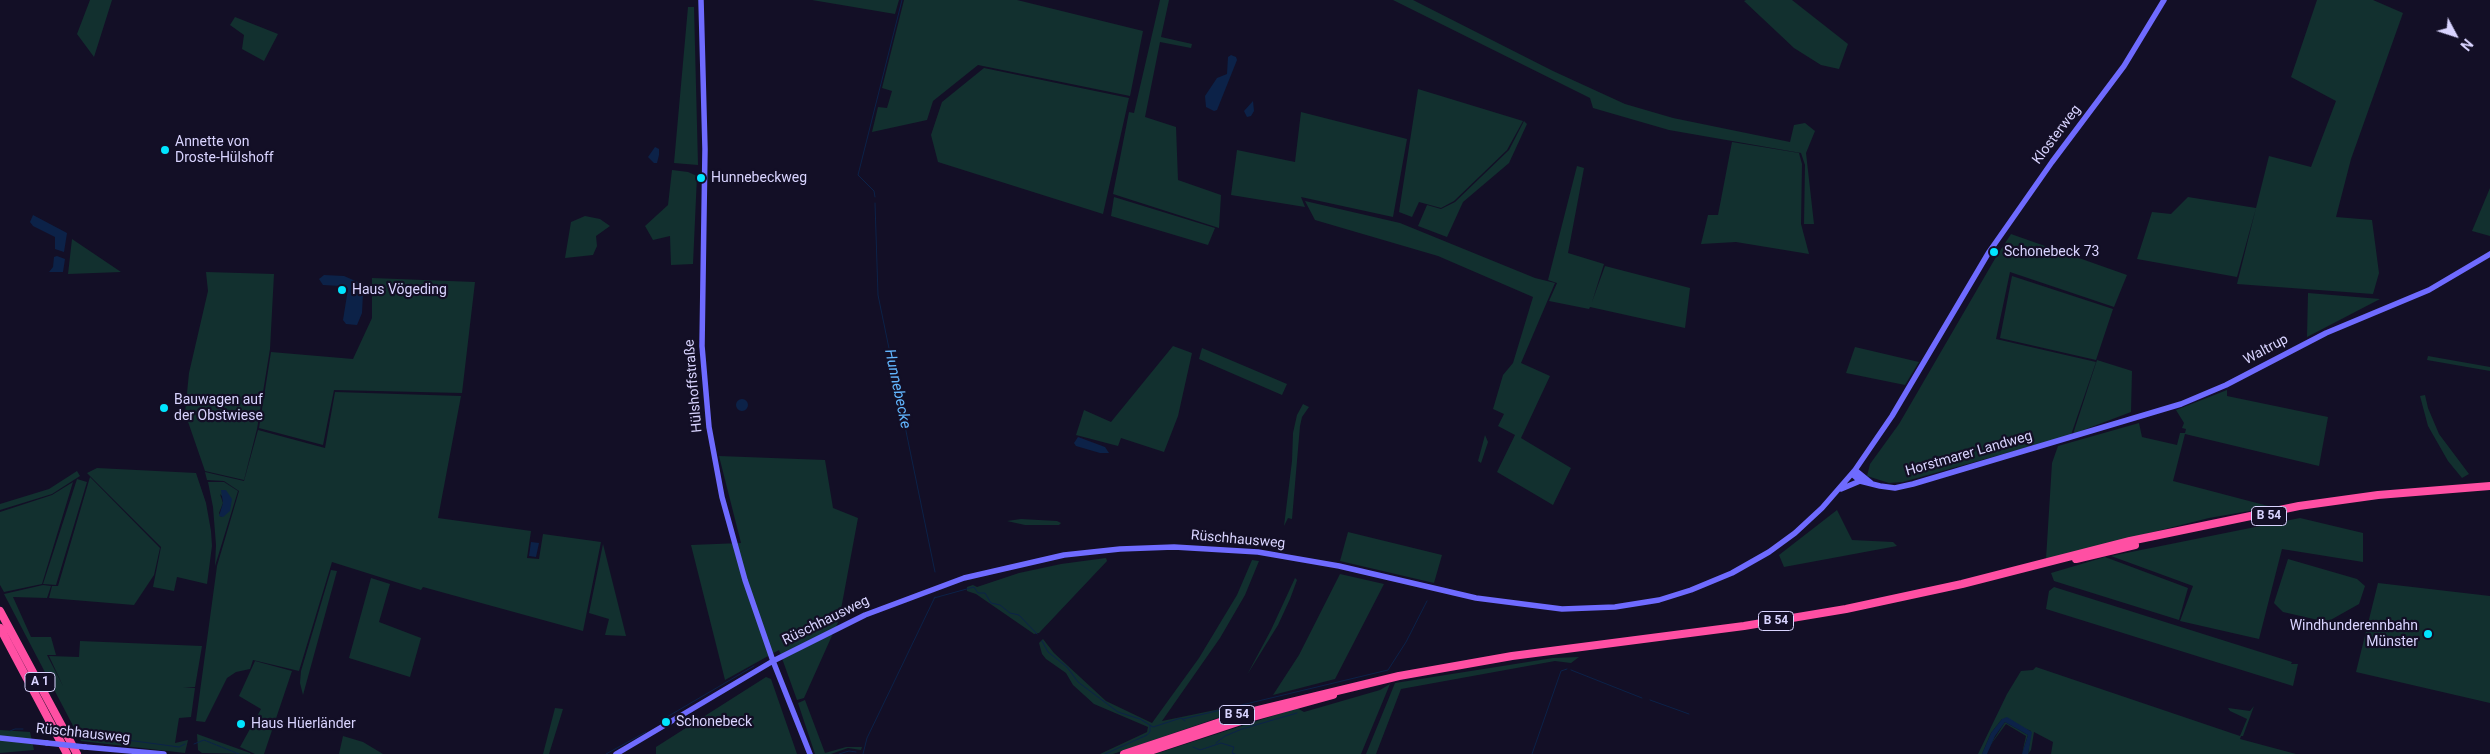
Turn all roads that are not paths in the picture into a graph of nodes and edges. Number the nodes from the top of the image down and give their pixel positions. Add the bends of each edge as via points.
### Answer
1 (701, 0) edge
2 (2164, 0) edge
3 (2490, 254) edge
4 (2043, 446) joint
5 (1853, 472) junction
6 (1860, 481) junction
7 (1873, 485) junction
8 (2490, 486) edge
9 (2490, 490) edge
10 (1834, 495) junction
11 (0, 611) edge
12 (0, 628) edge
13 (773, 661) junction
14 (1395, 678) junction
15 (0, 738) edge
16 (67, 754) edge
17 (77, 754) edge
18 (164, 754) edge
19 (616, 754) edge
20 (810, 754) edge
21 (1124, 754) edge
22 (1141, 754) edge

1 - 13 main road, Hülshoffstraße via 705,134 702,326 708,418 729,525
2 - 5 main road, Klosterweg via 2124,66 2026,198 1969,284 1892,416
3 - 4 main road, Waltrup via 2438,286 2332,330 2209,393
4 - 7 main road, Horstmarer Landweg via 1913,484 1894,488
5 - 6 main road, Horstmarer Landweg
5 - 7 main road
5 - 10 main road, Rüschhausweg
6 - 7 main road, Horstmarer Landweg
6 - 10 main road
8 - 14 highway, B 54 via 2378,495 2298,506 2130,541 1862,606 1734,627 1512,656
9 - 14 highway, B 54 via 2401,497 2282,514 2172,536 1849,612
10 - 13 main road, Rüschhausweg via 1795,533 1738,570 1691,590 1633,604 1583,609 1528,607 1280,555 1204,548 1120,549 1041,559 942,585 865,615
11 - 17 highway, A 1
12 - 16 highway, A 1
13 - 19 main road, Rüschhausweg
13 - 20 main road, Hülshoffstraße
14 - 21 highway, B 54 via 1259,709
14 - 22 highway, B 54 via 1253,717
15 - 18 main road, Rüschhausweg, bridge

